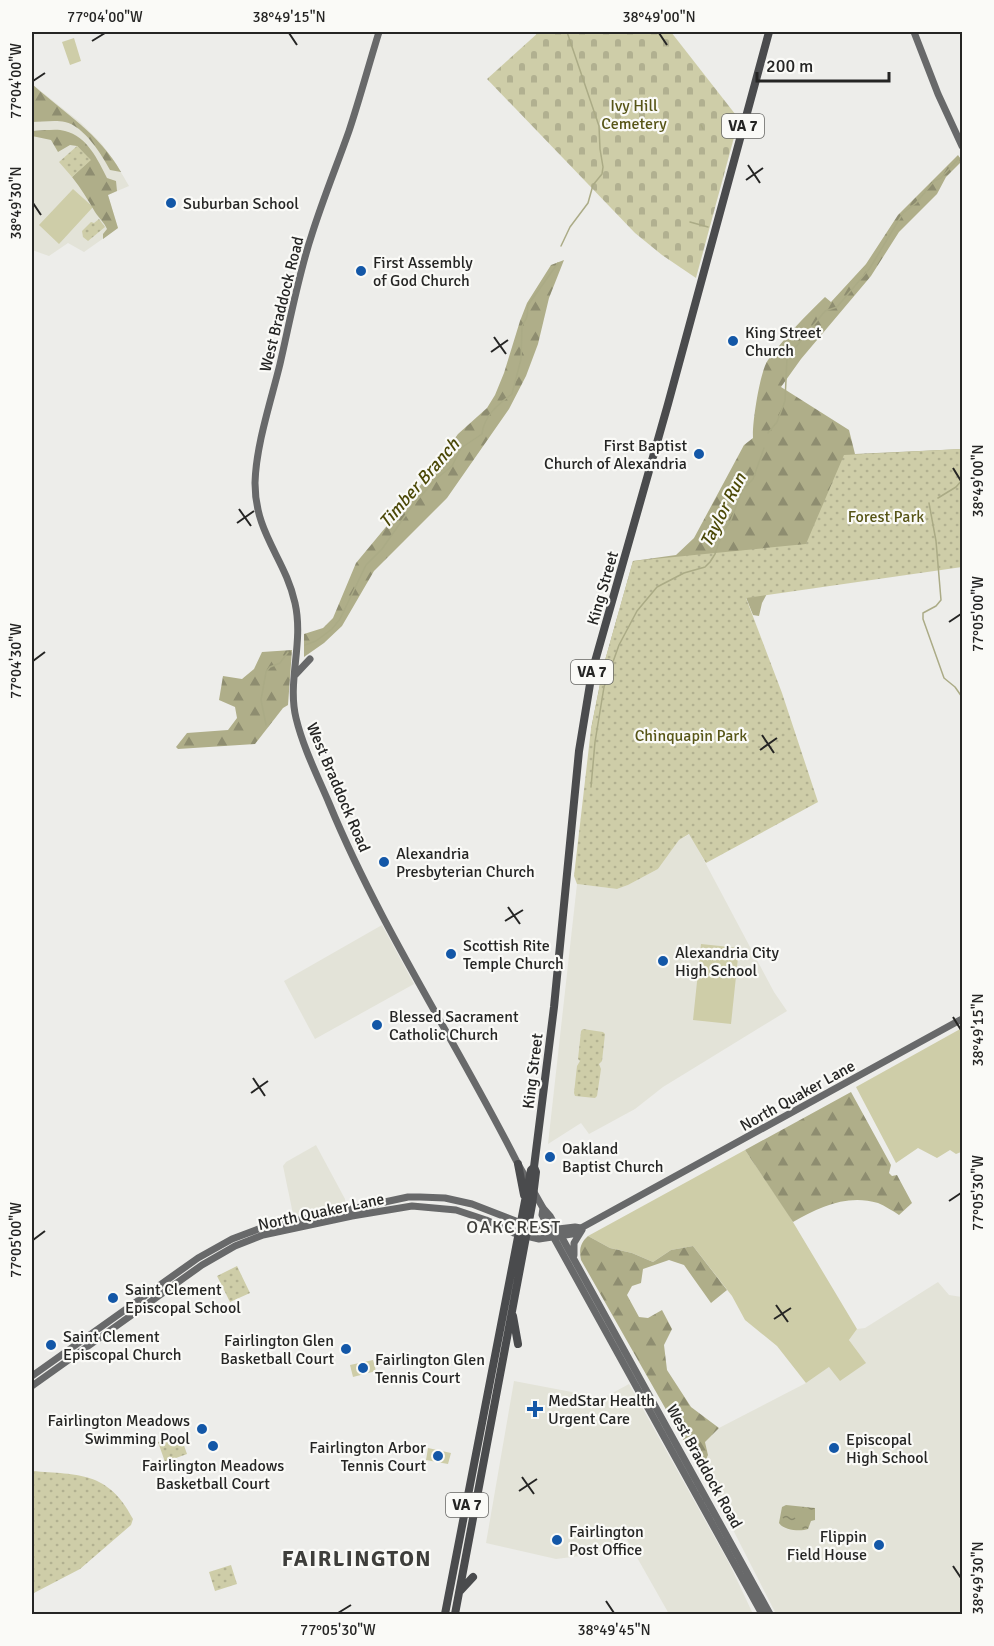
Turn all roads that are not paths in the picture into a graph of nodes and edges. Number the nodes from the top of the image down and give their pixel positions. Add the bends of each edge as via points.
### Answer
1 (379, 32) edge
2 (769, 32) edge
3 (914, 32) edge
4 (963, 146) edge
5 (310, 659) dead end
6 (295, 675) junction
7 (963, 1019) edge
8 (518, 1164) junction
9 (534, 1167) junction
10 (528, 1182) junction
11 (534, 1191) junction
12 (525, 1198) junction
13 (588, 1224) junction
14 (524, 1225) junction
15 (556, 1234) junction
16 (523, 1236) junction
17 (578, 1267) junction
18 (512, 1312) junction
19 (518, 1344) dead end
20 (32, 1376) edge
21 (32, 1386) edge
22 (473, 1577) dead end
23 (460, 1592) junction
24 (445, 1614) edge
25 (455, 1614) edge
26 (762, 1614) edge
27 (770, 1614) edge

1 - 6 main road, West Braddock Road via 310,240 256,469 260,519 295,601 299,627
2 - 9 main road, King Street / VA 7 via 592,672 579,751
3 - 4 main road
5 - 6 main road
6 - 8 main road, West Braddock Road via 294,711 298,728 343,838
7 - 13 main road, North Quaker Lane
8 - 10 main road, West Braddock Road
8 - 12 main road
9 - 10 main road, King Street / VA 7
9 - 11 main road, King Street / VA 7
10 - 11 main road, West Braddock Road
10 - 12 main road, King Street / VA 7
11 - 14 main road, King Street / VA 7
11 - 15 main road, West Braddock Road
12 - 14 main road, King Street / VA 7
13 - 15 main road, North Quaker Lane
13 - 17 main road via 573,1246
14 - 15 main road, North Quaker Lane
14 - 16 main road, King Street / VA 7
14 - 20 main road, North Quaker Lane via 463,1202 420,1197 261,1228 198,1258
15 - 16 main road, North Quaker Lane
15 - 17 main road, West Braddock Road
15 - 26 main road, West Braddock Road
16 - 18 main road, King Street / VA 7
16 - 21 main road, North Quaker Lane via 456,1210 412,1206 263,1235 202,1265
16 - 24 main road, King Street / VA 7
17 - 27 main road, West Braddock Road
18 - 19 main road
18 - 23 main road, King Street / VA 7
22 - 23 main road
23 - 25 main road, King Street / VA 7

